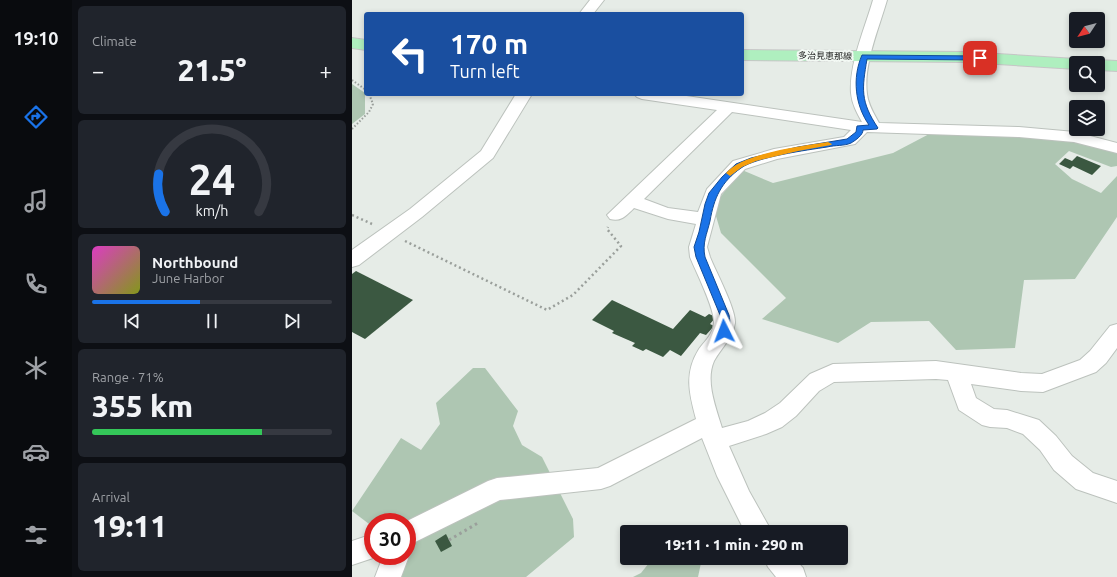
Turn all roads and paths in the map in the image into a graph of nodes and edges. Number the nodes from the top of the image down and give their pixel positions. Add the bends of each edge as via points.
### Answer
1 (597, 0) edge
2 (880, 0) edge
3 (588, 12) edge
4 (352, 43) edge
5 (364, 45) edge
6 (744, 55) edge
7 (864, 57) junction
8 (1069, 64) edge
9 (1105, 65) edge
10 (1117, 66) edge
11 (352, 80) edge
12 (364, 89) edge
13 (371, 96) edge
14 (523, 96) edge
15 (654, 96) edge
16 (728, 108) junction
17 (867, 128) junction
18 (352, 129) edge
19 (1117, 148) edge
20 (632, 200) junction
21 (352, 215) edge
22 (616, 215) joint
23 (706, 219) junction
24 (389, 232) junction
25 (352, 260) edge
26 (1117, 332) edge
27 (956, 372) junction
28 (712, 431) junction
29 (1117, 492) edge
30 (754, 525) edge
31 (416, 530) edge
32 (364, 549) edge
33 (352, 553) edge
34 (393, 565) edge
35 (783, 565) edge
36 (388, 577) edge
37 (792, 577) edge

1 - 3 street
2 - 7 street
4 - 5 main road
6 - 7 main road, 多治見恵那線
7 - 8 main road, 多治見恵那線 via 964,57
7 - 17 street via 859,89
9 - 10 main road
11 - 12 path
13 - 18 path via 373,104 369,112
14 - 24 street via 488,154
15 - 16 street
16 - 17 street
16 - 20 street
17 - 19 street via 1019,132 1075,137
17 - 23 street via 849,141 774,154 739,165 713,193
20 - 22 street
20 - 23 street via 664,213
21 - 24 path
22 - 24 path via 607,229 621,246 573,295 547,310
23 - 28 street via 698,247 726,325 701,369 699,388
24 - 25 street
26 - 27 street via 1088,366 1043,383
27 - 28 street via 897,370 833,373 822,376 781,414 765,424 746,432
27 - 29 street via 967,404 990,418 1007,419 1031,426 1063,463 1085,481
28 - 30 street
28 - 31 street via 600,478 497,489
32 - 33 street
34 - 36 street
35 - 37 street

